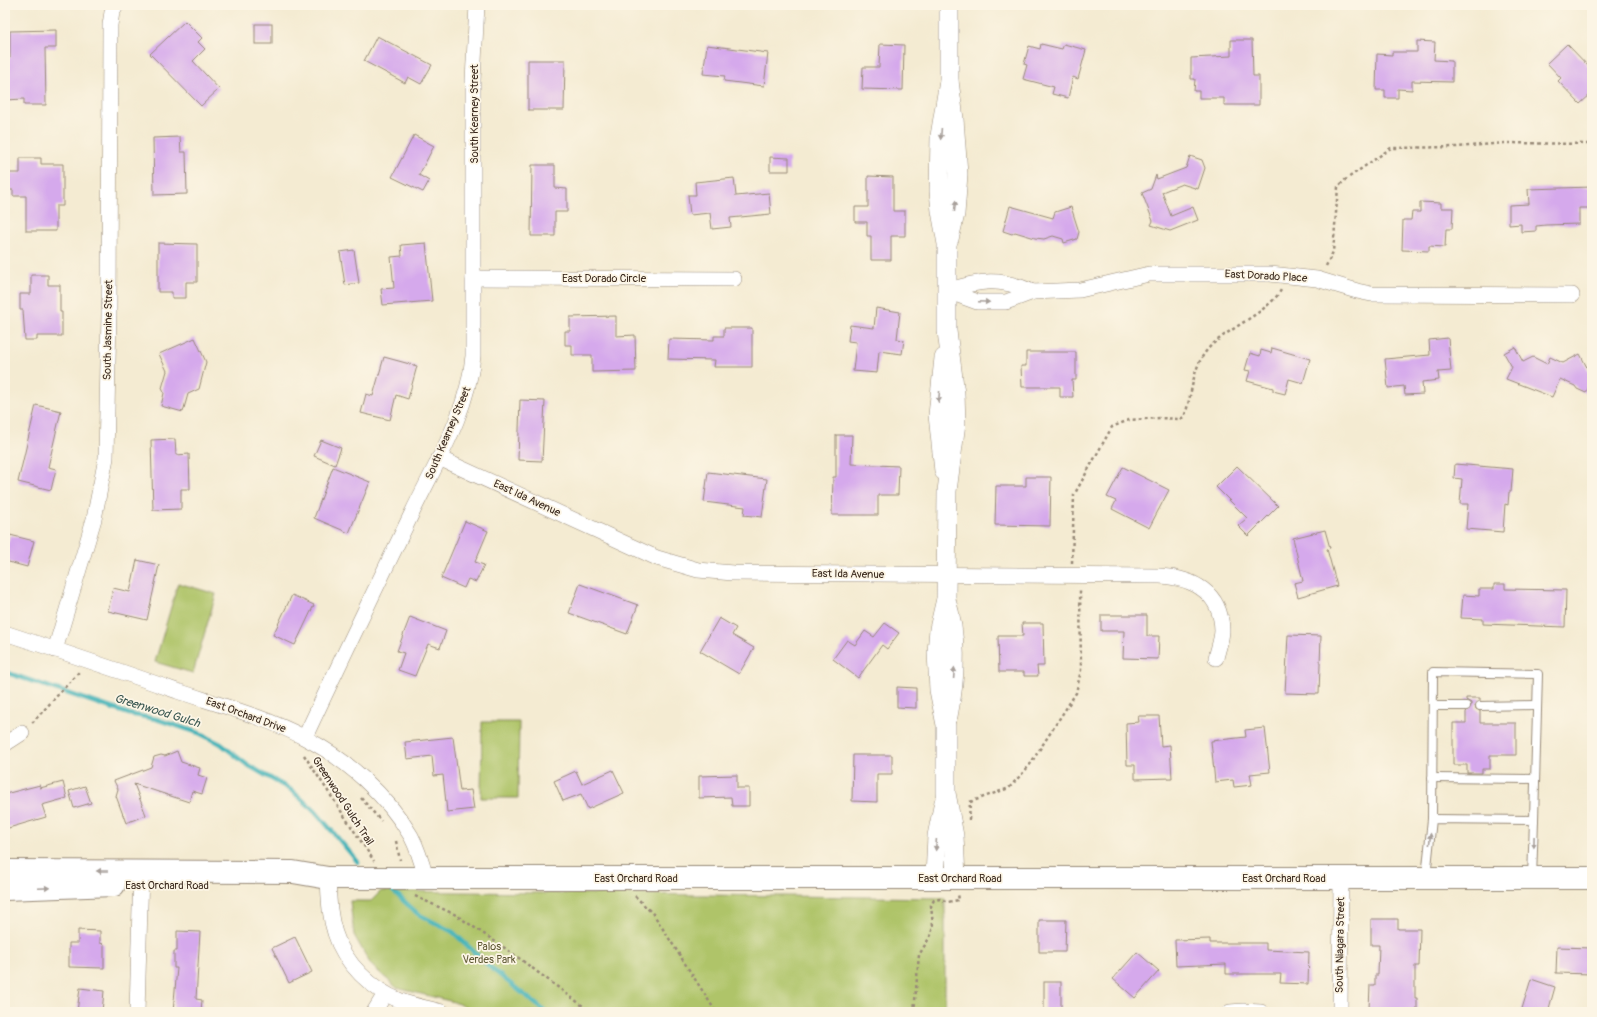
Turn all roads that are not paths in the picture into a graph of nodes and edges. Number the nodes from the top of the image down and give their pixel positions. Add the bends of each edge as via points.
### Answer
1 (116, 5) edge
2 (477, 5) edge
3 (949, 5) edge
4 (473, 278) junction
5 (734, 278) dead end
6 (947, 291) junction
7 (1572, 295) dead end
8 (439, 458) junction
9 (946, 575) junction
10 (5, 633) edge
11 (55, 650) junction
12 (1216, 658) dead end
13 (1537, 705) junction
14 (1433, 706) junction
15 (1466, 706) dead end
16 (1480, 706) dead end
17 (22, 733) dead end
18 (302, 743) junction
19 (5, 744) edge
20 (1432, 778) junction
21 (1535, 779) junction
22 (1432, 819) junction
23 (1534, 820) junction
24 (5, 871) edge
25 (141, 878) junction
26 (328, 878) junction
27 (945, 878) junction
28 (1341, 878) junction
29 (1426, 878) junction
30 (1532, 878) junction
31 (1592, 878) edge
32 (420, 886) junction
33 (5, 889) edge
34 (385, 994) junction
35 (137, 1012) edge
36 (374, 1012) edge
37 (442, 1012) edge
38 (1230, 1012) edge
39 (1261, 1012) edge
40 (1340, 1012) edge

1 - 11 street, South Jasmine Street via 110,26 106,458 94,519
2 - 4 street, South Kearney Street via 473,80
3 - 6 street via 949,81 958,174 955,214 947,244
4 - 5 street, East Dorado Circle
4 - 8 street, South Kearney Street via 471,377 461,408
6 - 7 street, East Dorado Place via 970,300 1006,302 1033,292 1080,290 1137,275 1270,274 1303,277 1371,294
6 - 9 street via 947,331 938,415 947,491
8 - 9 street, East Ida Avenue via 658,558 686,567 733,573
8 - 18 street, South Kearney Street
9 - 12 street, East Ida Avenue via 1160,576 1194,582 1208,594 1220,617 1221,638
9 - 27 street via 946,599 954,629 955,654 953,690 946,725 946,793 937,836
10 - 11 street, East Orchard Drive
11 - 18 street, East Orchard Drive via 259,719
13 - 14 lane via 1538,674 1433,672
13 - 16 lane
13 - 21 lane
14 - 15 lane
14 - 20 lane
17 - 19 street
18 - 32 street, East Orchard Drive via 347,765 392,810 417,848
20 - 21 lane
20 - 22 lane
21 - 23 lane
22 - 23 lane
29 -> 22 lane
23 -> 30 lane
25 -> 24 main road, East Orchard Road
25 - 26 main road, East Orchard Road via 293,872
33 -> 25 main road, East Orchard Road
25 - 35 street
26 - 32 main road, East Orchard Road
26 - 34 street via 330,914 337,939 358,972
27 - 28 main road, East Orchard Road
27 - 32 main road, East Orchard Road via 624,878
28 - 29 main road, East Orchard Road
28 - 40 street, South Niagara Street
29 - 30 main road, East Orchard Road
30 - 31 main road, East Orchard Road
34 - 36 street
34 - 37 street via 402,1002
38 - 39 street

